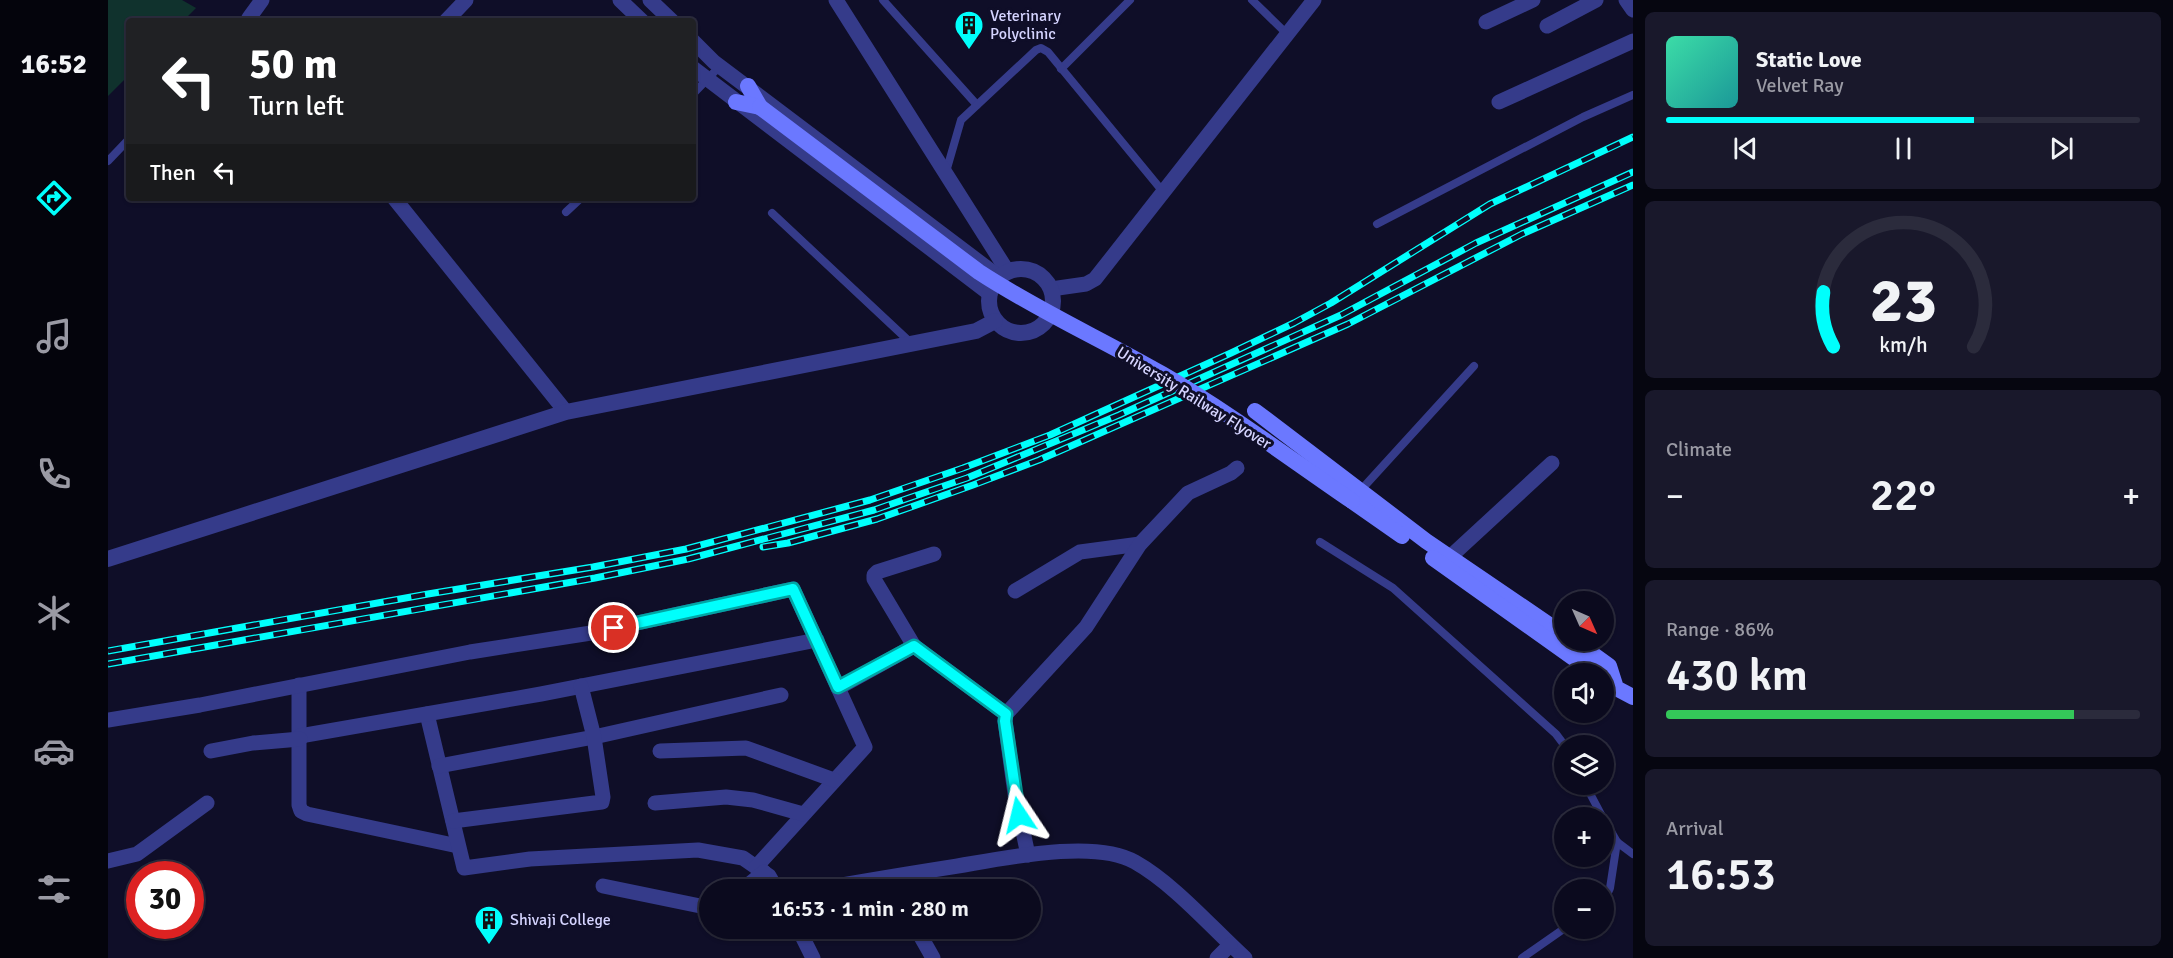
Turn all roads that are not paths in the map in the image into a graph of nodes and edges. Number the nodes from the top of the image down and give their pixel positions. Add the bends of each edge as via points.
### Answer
1 (466, 0) edge
2 (620, 0) edge
3 (837, 0) edge
4 (884, 0) edge
5 (1130, 0) edge
6 (1252, 0) edge
7 (1314, 0) edge
8 (1533, 0) edge
9 (1626, 0) edge
10 (260, 1) edge
11 (652, 1) edge
12 (1587, 2) edge
13 (847, 7) edge
14 (1633, 10) edge
15 (250, 18) edge
16 (449, 18) edge
17 (639, 18) edge
18 (669, 18) edge
19 (1486, 22) dead end
20 (1547, 26) dead end
21 (1287, 34) junction
22 (1633, 41) edge
23 (696, 44) edge
24 (720, 66) junction
25 (1061, 69) junction
26 (696, 71) edge
27 (707, 81) junction
28 (748, 86) junction
29 (696, 91) edge
30 (1633, 95) edge
31 (736, 102) junction
32 (1499, 102) dead end
33 (977, 105) junction
34 (760, 108) junction
35 (126, 142) edge
36 (108, 160) edge
37 (946, 174) junction
38 (1164, 193) junction
39 (396, 201) edge
40 (578, 201) edge
41 (566, 212) dead end
42 (772, 213) dead end
43 (1377, 224) dead end
44 (1004, 275) junction
45 (1051, 289) junction
46 (990, 294) junction
47 (995, 321) junction
48 (911, 344) junction
49 (1474, 366) dead end
50 (1255, 411) dead end
51 (566, 412) junction
52 (1552, 463) dead end
53 (1237, 468) dead end
54 (1360, 491) junction
55 (1320, 542) dead end
56 (1140, 544) junction
57 (934, 554) dead end
58 (1450, 557) junction
59 (108, 559) edge
60 (1015, 591) dead end
61 (1554, 628) edge
62 (817, 640) junction
63 (914, 646) junction
64 (1588, 651) edge
65 (1580, 663) edge
66 (1605, 663) edge
67 (299, 685) junction
68 (581, 686) junction
69 (1614, 686) edge
70 (838, 687) junction
71 (781, 695) dead end
72 (1633, 698) edge
73 (427, 714) junction
74 (1006, 714) junction
75 (108, 720) edge
76 (1557, 735) edge
77 (594, 737) junction
78 (300, 738) junction
79 (212, 751) dead end
80 (660, 751) dead end
81 (440, 766) junction
82 (834, 780) junction
83 (207, 803) dead end
84 (655, 803) dead end
85 (803, 814) junction
86 (453, 821) junction
87 (1614, 837) edge
88 (1617, 842) junction
89 (458, 846) junction
90 (1633, 854) edge
91 (1028, 855) junction
92 (108, 861) edge
93 (760, 869) junction
94 (751, 879) edge
95 (771, 879) edge
96 (915, 879) edge
97 (1611, 879) edge
98 (603, 886) dead end
99 (699, 906) edge
100 (1554, 936) edge
101 (804, 939) edge
102 (922, 939) edge
103 (1230, 945) junction
104 (813, 958) edge
105 (933, 958) edge
106 (1217, 958) edge
107 (1245, 958) edge
108 (1522, 958) edge

1 - 16 street
2 - 17 street
3 - 13 street
4 - 33 lane
5 - 25 lane
6 - 21 lane
7 - 21 street
8 - 19 street
9 - 14 street
10 - 15 street
11 - 18 street
12 - 20 street
13 - 37 street
21 - 38 street
22 - 32 street
23 - 24 street
24 - 27 lane
24 - 28 street
25 - 33 lane via 1048,52 1036,50
25 - 38 lane
26 - 27 street
27 - 29 lane
27 - 31 street
28 - 34 main road, University Railway Flyover
28 - 44 street
30 - 43 lane
31 - 34 main road, University Railway Flyover
31 - 46 street
33 - 37 lane via 961,120
34 - 65 main road, University Railway Flyover, bridge via 979,272 1218,409
35 - 36 lane
37 - 44 street
38 - 45 street via 1095,279
39 - 51 street
40 - 41 lane
42 - 48 lane
44 - 45 street via 1027,269 1044,278
44 - 46 street
45 - 47 street via 1054,304 1039,329 1021,334 1002,328
46 - 47 street
47 - 48 street via 976,331
48 - 51 street
49 - 54 lane
50 - 54 main road
51 - 59 street
52 - 58 street
53 - 56 street via 1188,493
54 - 58 main road
55 - 76 lane via 1393,588
56 - 60 street via 1080,552
56 - 74 street via 1086,627
57 - 63 street via 874,575
58 - 61 main road
62 - 67 street via 793,589 591,633
62 - 68 street
62 - 70 street
63 - 70 street
63 - 74 street
64 - 66 main road
67 - 75 street
67 - 78 street
68 - 73 street
68 - 77 street
69 - 72 main road
70 - 82 street via 866,747
71 - 77 street
73 - 78 street
73 - 81 street
74 - 91 street
77 - 81 street
77 - 86 street via 603,797 599,804
78 - 79 street
78 - 89 street via 302,811
80 - 82 street via 746,748
81 - 86 street
82 - 85 street
83 - 92 street via 137,854
84 - 85 street via 733,797
85 - 93 street
86 - 89 street
87 - 88 lane
88 - 90 lane
88 - 97 lane
89 - 93 street via 464,868 530,859 698,850 743,858
91 - 96 street
91 - 103 street via 1101,852 1133,861 1168,886
93 - 94 street
93 - 95 street
98 - 99 street
100 - 108 lane
101 - 104 street
102 - 105 street
103 - 106 street
103 - 107 street

